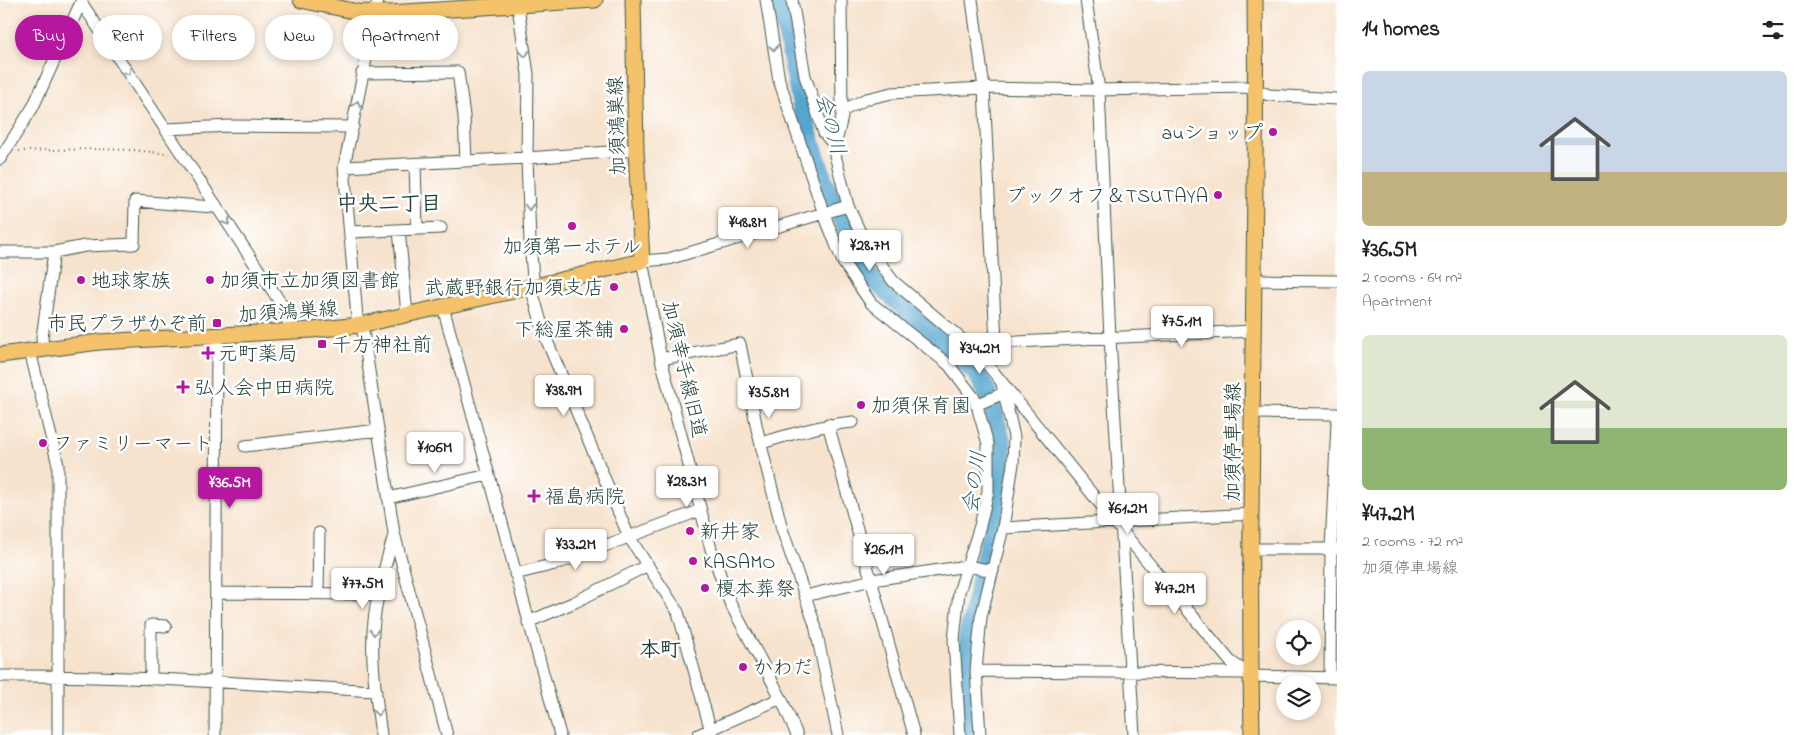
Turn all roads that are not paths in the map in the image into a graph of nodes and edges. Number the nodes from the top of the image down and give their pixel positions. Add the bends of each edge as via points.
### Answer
1 (301, 0) edge
2 (595, 0) edge
3 (633, 0) edge
4 (766, 0) edge
5 (792, 0) edge
6 (840, 0) edge
7 (972, 0) edge
8 (1086, 0) edge
9 (1254, 0) edge
10 (82, 1) edge
11 (518, 3) edge
12 (377, 6) edge
13 (362, 73) junction
14 (984, 88) junction
15 (1099, 90) junction
16 (1256, 91) junction
17 (1337, 99) edge
18 (842, 111) junction
19 (352, 127) junction
20 (166, 129) junction
21 (835, 146) junction
22 (636, 150) junction
23 (527, 158) junction
24 (0, 159) edge
25 (466, 161) junction
26 (415, 164) junction
27 (344, 167) junction
28 (216, 205) junction
29 (848, 206) junction
30 (824, 214) junction
31 (441, 228) dead end
32 (417, 229) junction
33 (399, 230) junction
34 (351, 232) junction
35 (0, 252) edge
36 (54, 252) junction
37 (642, 260) junction
38 (1254, 280) junction
39 (1337, 281) edge
40 (531, 287) junction
41 (443, 307) junction
42 (407, 314) junction
43 (360, 325) junction
44 (290, 331) junction
45 (1253, 331) junction
46 (217, 336) junction
47 (1110, 338) junction
48 (996, 343) junction
49 (36, 350) junction
50 (979, 354) junction
51 (0, 355) edge
52 (661, 359) junction
53 (1003, 388) junction
54 (976, 405) junction
55 (1252, 413) junction
56 (1337, 414) edge
57 (853, 422) dead end
58 (1337, 423) edge
59 (828, 424) junction
60 (378, 430) junction
61 (761, 443) junction
62 (244, 446) dead end
63 (488, 475) junction
64 (388, 498) junction
65 (701, 510) junction
66 (1251, 514) junction
67 (1119, 525) junction
68 (1004, 528) junction
69 (319, 533) dead end
70 (394, 533) junction
71 (629, 537) junction
72 (1334, 549) edge
73 (1251, 550) junction
74 (648, 565) junction
75 (967, 566) junction
76 (993, 571) junction
77 (515, 574) junction
78 (872, 580) junction
79 (216, 593) junction
80 (318, 594) junction
81 (378, 594) junction
82 (805, 596) junction
83 (528, 622) junction
84 (166, 626) dead end
85 (976, 671) junction
86 (1130, 673) junction
87 (1249, 675) junction
88 (0, 676) edge
89 (59, 676) junction
90 (1333, 678) edge
91 (151, 679) junction
92 (216, 682) junction
93 (376, 691) junction
94 (781, 698) junction
95 (711, 732) edge
96 (58, 735) edge
97 (215, 735) edge
98 (381, 735) edge
99 (447, 735) edge
100 (560, 735) edge
101 (698, 735) edge
102 (796, 735) edge
103 (838, 735) edge
104 (914, 735) edge
105 (960, 735) edge
106 (980, 735) edge
107 (1134, 735) edge
108 (1252, 735) edge

1 - 12 main road via 358,12
2 - 11 main road
3 - 22 main road, 加須鴻巣線
4 -> 30 street via 779,80
5 - 21 street via 805,76 824,132
6 - 18 street
7 - 14 street
8 - 15 street
9 - 16 main road, 加須停車場線
10 -> 20 street
10 - 24 street via 33,107
11 - 12 main road
11 -> 23 street via 528,74
12 - 13 street
19 -> 13 street
13 - 25 street via 458,72
14 - 15 street
14 - 18 street via 892,93 866,99
14 - 48 street
15 - 16 street via 1246,87
15 - 47 street
16 - 17 street via 1269,95
16 - 38 main road, 加須停車場線
18 - 21 street
19 - 20 street
19 - 27 street
20 - 28 street
21 - 29 street
22 - 23 street
22 - 37 main road, 加須鴻巣線
23 - 25 street
23 -> 40 street via 534,278
25 - 26 street
26 - 27 street
26 - 32 street
27 - 34 street
28 - 36 street via 135,201 134,244 85,246
28 -> 44 street via 286,311
29 - 30 street
29 - 50 street via 864,241 893,281
30 - 37 street via 668,259
30 - 54 street via 843,262 871,303 949,365 975,399
31 - 32 street
32 - 33 street
33 - 34 street
33 - 42 street
34 - 43 street
35 - 36 street
36 - 49 street via 42,338
37 - 40 main road, 加須鴻巣線
37 - 52 street, 加須幸手線旧道
38 - 39 street
38 - 45 main road, 加須停車場線
40 - 41 main road, 加須鴻巣線
40 - 71 street via 545,336
41 - 42 main road, 加須鴻巣線
41 - 63 street
42 - 43 main road, 加須鴻巣線
43 - 44 main road, 加須鴻巣線
43 - 60 street via 364,332
44 - 46 main road, 加須鴻巣線
45 - 47 street
45 - 55 main road, 加須停車場線
46 - 49 main road, 加須鴻巣線 via 99,342
46 - 79 street
47 - 48 street
47 - 67 street
48 - 50 street
49 - 51 main road, 加須鴻巣線
49 - 89 street via 58,465
50 - 53 street
52 - 61 street via 740,344
52 - 65 street, 加須幸手線旧道
53 - 54 street
53 - 67 street
53 - 68 street via 1014,438
54 - 75 street via 988,444 988,492
55 - 56 street
55 - 66 main road, 加須停車場線
57 - 59 street
58 - 72 street
59 - 61 street
59 - 78 street
60 - 62 street
60 - 64 street
61 - 82 street via 782,529
63 - 64 street
63 - 77 street
64 - 70 street
65 - 71 street
65 - 94 street, 加須幸手線旧道 via 730,603
66 - 67 street
66 - 73 main road, 加須停車場線
67 - 68 street
67 - 86 street
67 - 87 street via 1230,661
68 - 76 street
69 - 80 street
70 - 81 street
70 - 99 street
71 - 74 street
71 - 77 street via 560,564
72 - 73 street
72 - 90 street
73 - 87 main road, 加須停車場線
74 - 83 street
74 - 95 street via 678,612
75 - 76 street
75 - 78 street
75 - 105 street via 959,592 954,640
76 - 85 street via 981,617
77 - 83 street
78 - 82 street
78 - 104 street
79 - 80 street
79 - 92 street
80 - 81 street
81 -> 93 street via 373,633
82 - 103 street via 815,625
83 - 100 street
84 - 91 street via 151,625
85 - 86 street
85 - 106 street
86 - 87 street
86 - 107 street
87 - 90 street
87 - 108 main road, 加須停車場線
88 - 89 street
89 - 91 street
89 - 96 street
91 - 92 street
92 - 93 street
92 - 97 street
93 -> 98 street
94 - 95 street
94 - 102 street, 加須幸手線旧道
95 - 101 street

